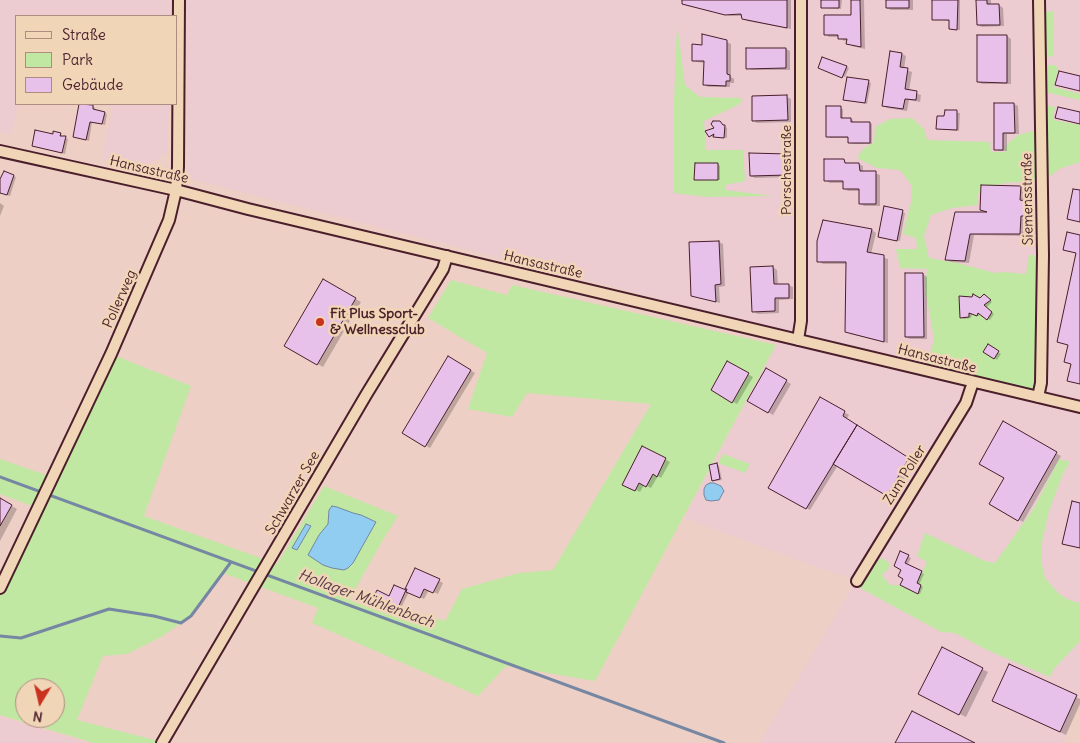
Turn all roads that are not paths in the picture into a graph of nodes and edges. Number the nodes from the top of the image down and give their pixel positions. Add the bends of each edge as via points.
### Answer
1 (180, 0) edge
2 (801, 0) edge
3 (1039, 0) edge
4 (0, 151) edge
5 (176, 190) junction
6 (448, 256) junction
7 (798, 340) junction
8 (973, 382) junction
9 (1038, 398) junction
10 (1080, 407) edge
11 (857, 581) dead end
12 (0, 588) edge
13 (162, 743) edge

1 - 5 street, Pollerweg
2 - 7 street, Porschestraße via 801,321
3 - 9 street, Siemensstraße via 1043,254
4 - 5 street, Hansastraße
5 - 6 street, Hansastraße
5 - 12 street, Pollerweg via 170,220
6 - 7 street, Hansastraße
6 - 13 street, Schwarzer See
7 - 8 street, Hansastraße
8 - 9 street, Hansastraße
8 - 11 street, Zum Poller via 966,403
9 - 10 street, Hansastraße

